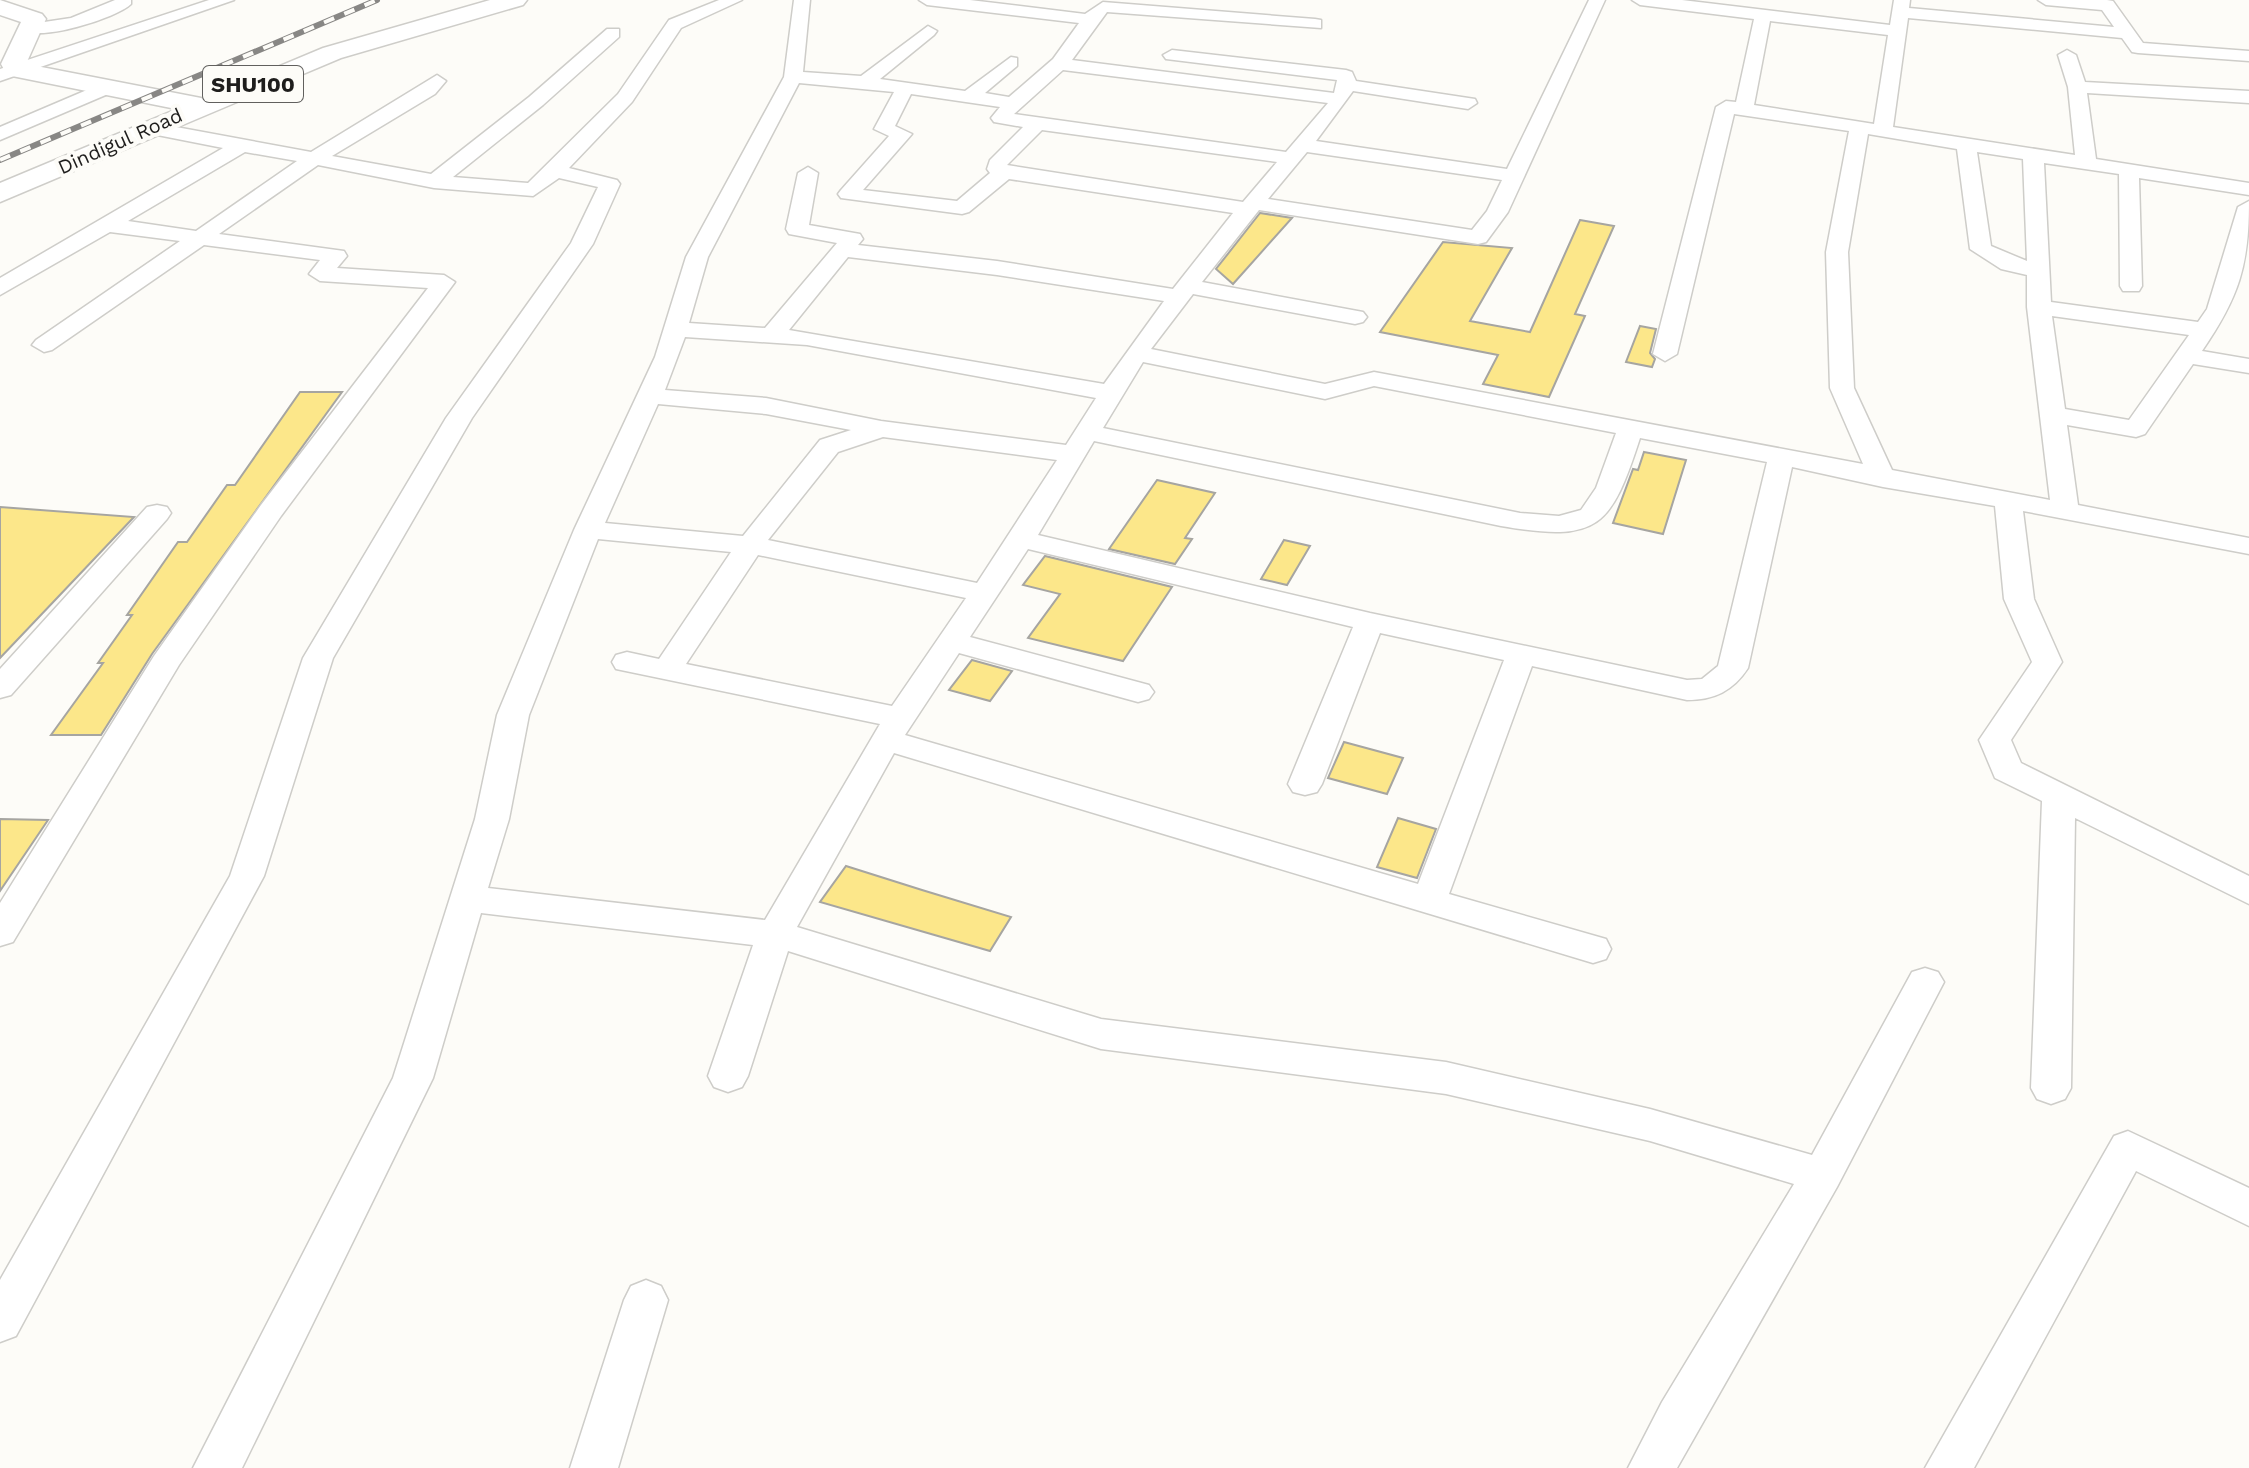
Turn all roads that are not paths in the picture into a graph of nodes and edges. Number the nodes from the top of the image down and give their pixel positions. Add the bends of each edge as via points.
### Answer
1 (123, 0) edge
2 (226, 0) edge
3 (487, 0) edge
4 (515, 0) edge
5 (734, 0) edge
6 (802, 0) edge
7 (927, 0) edge
8 (1187, 0) edge
9 (1597, 0) edge
10 (1643, 0) edge
11 (2046, 0) edge
12 (2106, 3) edge
13 (1725, 5) edge
14 (0, 7) edge
15 (1169, 13) junction
16 (1900, 14) edge
17 (1763, 15) junction
18 (1087, 19) junction
19 (1315, 24) dead end
20 (31, 29) junction
21 (928, 31) dead end
22 (613, 33) dead end
23 (2126, 33) junction
24 (1172, 55) dead end
25 (2067, 55) dead end
26 (2249, 56) edge
27 (1011, 62) dead end
28 (1056, 64) junction
29 (8, 72) edge
30 (793, 77) junction
31 (437, 81) dead end
32 (865, 82) junction
33 (108, 87) junction
34 (2077, 87) junction
35 (905, 88) junction
36 (1344, 92) junction
37 (969, 97) junction
38 (2249, 97) edge
39 (1013, 103) junction
40 (1468, 103) dead end
41 (193, 104) junction
42 (1744, 109) junction
43 (1038, 123) junction
44 (1860, 127) junction
45 (149, 128) junction
46 (1883, 131) junction
47 (0, 134) edge
48 (1966, 144) junction
49 (242, 145) junction
50 (1295, 152) junction
51 (2033, 154) junction
52 (315, 158) junction
53 (2086, 163) junction
54 (2129, 169) junction
55 (555, 171) junction
56 (808, 173) dead end
57 (1003, 173) junction
58 (1513, 176) junction
59 (0, 182) edge
60 (434, 182) junction
61 (2249, 189) edge
62 (0, 193) edge
63 (1250, 206) junction
64 (2249, 207) edge
65 (106, 225) junction
66 (203, 238) junction
67 (843, 250) junction
68 (2038, 270) junction
69 (2131, 286) dead end
70 (0, 288) edge
71 (1183, 291) junction
72 (2039, 307) junction
73 (1355, 317) dead end
74 (675, 329) junction
75 (2204, 330) junction
76 (771, 336) junction
77 (44, 345) dead end
78 (1136, 353) junction
79 (1665, 354) dead end
80 (2187, 356) junction
81 (2249, 366) edge
82 (1111, 393) junction
83 (651, 396) junction
84 (2054, 415) junction
85 (881, 429) junction
86 (1630, 430) junction
87 (1080, 443) junction
88 (1781, 459) junction
89 (1883, 479) junction
90 (2008, 499) junction
91 (2065, 510) junction
92 (157, 513) dead end
93 (588, 530) junction
94 (1021, 539) junction
95 (750, 545) junction
96 (2249, 546) edge
97 (983, 593) junction
98 (1370, 622) junction
99 (951, 641) junction
100 (1522, 653) junction
101 (627, 662) dead end
102 (667, 670) junction
103 (0, 688) edge
104 (1138, 692) dead end
105 (893, 729) junction
106 (1305, 784) dead end
107 (2059, 797) junction
108 (17, 881) edge
109 (2249, 891) edge
110 (468, 899) junction
111 (1429, 901) junction
112 (0, 933) edge
113 (775, 934) junction
114 (1593, 949) dead end
115 (1925, 982) dead end
116 (728, 1076) dead end
117 (2051, 1088) dead end
118 (1822, 1175) junction
119 (2249, 1208) edge
120 (646, 1300) dead end
121 (0, 1322) edge
122 (217, 1468) edge
123 (594, 1468) edge
124 (1652, 1468) edge
125 (1949, 1468) edge

1 - 20 street via 102,15
2 - 29 street
3 - 41 main road, Dindigul Road / SHU100 via 332,45
4 - 41 main road, Dindigul Road / SHU100 via 332,53
5 - 55 street via 675,24 625,98
6 - 30 street
7 - 18 street
8 - 15 street
9 - 58 street
10 - 13 street
11 - 12 street
12 - 23 street
13 - 17 street
14 - 20 main road via 34,19
15 - 18 street via 1103,7
15 - 19 street
16 - 17 street
16 - 23 street
16 - 46 street
17 - 42 street
18 - 28 street via 1081,35
20 - 29 main road
21 - 32 street
22 - 60 street
23 - 26 street via 2132,44 2149,51
24 - 36 street via 1346,76
25 - 34 street
27 - 37 street
28 - 36 street
28 - 39 street
29 - 33 main road
30 - 32 street
30 - 74 street via 697,257
31 - 52 street
32 - 35 street
33 - 41 main road
33 - 47 street
34 - 38 street
34 - 53 street
35 - 37 street
35 - 57 street via 884,129 902,134 848,194 962,208
36 - 40 street
36 - 50 street
37 - 39 street
39 - 43 street via 1001,118
41 - 45 main road, Dindigul Road / SHU100
41 - 59 main road, Dindigul Road / SHU100
42 - 44 street
42 - 79 street via 1726,107
43 - 50 street
43 - 57 street via 997,164
44 - 46 street
44 - 89 street via 1837,252 1842,388
45 - 49 street
45 - 62 main road, Dindigul Road / SHU100
46 - 48 street
48 - 51 street
48 - 68 street via 1981,249 2009,264
49 - 52 street
49 - 65 street
50 - 58 street via 1379,154
50 - 63 street
51 - 53 street
51 - 68 street
52 - 60 street
52 - 66 street
53 - 54 street
54 - 61 street
54 - 69 street
55 - 60 street via 533,190
55 - 121 street via 610,184 582,244 459,418 318,658 247,876
56 - 67 street via 797,229 852,239
57 - 63 street
58 - 63 street via 1497,212 1478,237
63 - 71 street
64 - 75 street via 2219,309
65 - 66 street
65 - 70 street
66 - 77 street
66 - 108 street via 336,256 320,274 444,282 280,498
67 - 71 street
67 - 76 street
68 - 72 street
71 - 73 street
71 - 78 street
72 - 75 street
72 - 84 street
74 - 76 street
74 - 83 street
75 - 80 street
76 - 82 street
78 - 82 street
78 - 86 street via 1325,392 1374,379
80 - 81 street
80 - 84 street via 2136,429
82 - 87 street
83 - 85 street via 766,406
83 - 93 street
84 - 91 street
85 - 87 street
85 - 95 street via 829,446
86 - 87 street via 1601,508 1590,518 1556,524
86 - 88 street
87 - 94 street
88 - 89 street
88 - 100 street via 1733,668 1720,685 1687,690
89 - 90 street
90 - 91 street
90 - 107 street via 2019,599 2047,662 1995,740 2007,770
91 - 96 street
92 - 103 street
93 - 95 street
93 - 110 street via 513,715 492,819
94 - 97 street
94 - 98 street
95 - 97 street
95 - 102 street
97 - 99 street
98 - 100 street
98 - 106 street
99 - 104 street
99 - 105 street
100 - 111 street
101 - 102 street
102 - 105 street
105 - 111 street
105 - 113 street
107 - 109 street
107 - 117 street
108 - 112 street
110 - 113 street
110 - 122 street via 413,1078
111 - 114 street
113 - 116 street
113 - 118 street via 1101,1034 1446,1078 1650,1125
115 - 118 street
118 - 124 street
119 - 125 street via 2128,1148
120 - 123 street

